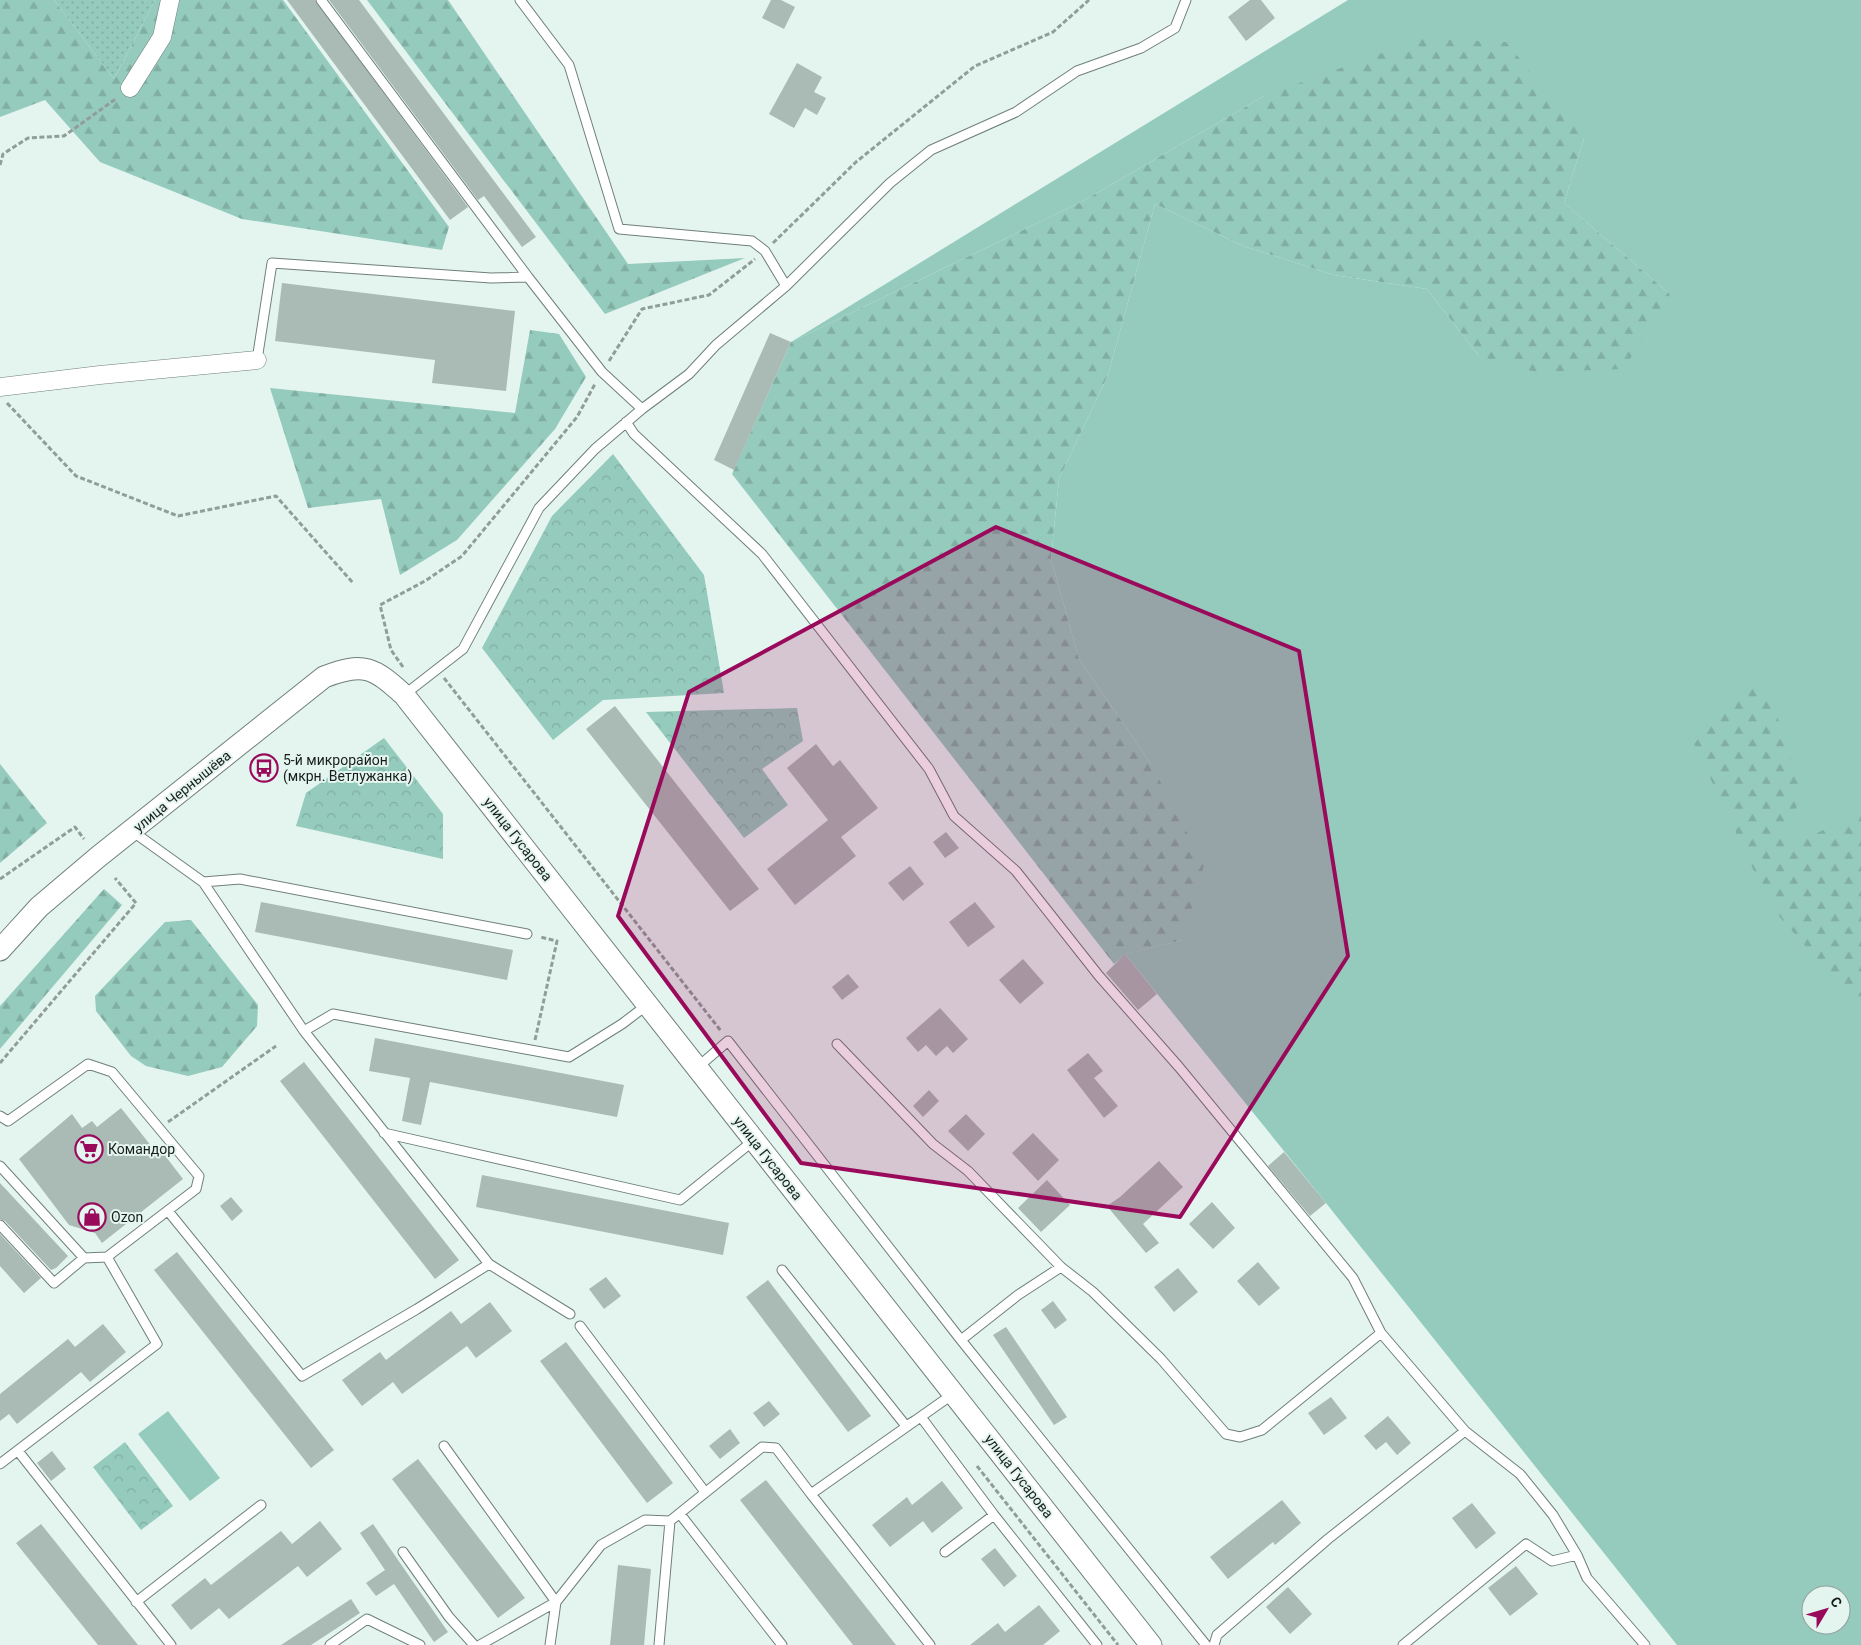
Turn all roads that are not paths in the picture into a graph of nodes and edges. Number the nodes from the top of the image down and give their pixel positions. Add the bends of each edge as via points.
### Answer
1 (170, 0) edge
2 (321, 0) edge
3 (520, 0) edge
4 (1186, 0) edge
5 (130, 88) road end
6 (528, 278) junction
7 (786, 286) junction
8 (257, 360) joint
9 (3, 394) edge
10 (642, 409) junction
11 (626, 422) junction
12 (381, 675) joint
13 (410, 690) junction
14 (132, 831) junction
15 (203, 882) junction
16 (527, 934) road end
17 (0, 950) edge
18 (648, 1004) junction
19 (304, 1031) junction
20 (837, 1044) dead end
21 (697, 1067) junction
22 (0, 1116) edge
23 (384, 1133) junction
24 (753, 1141) junction
25 (0, 1166) edge
26 (168, 1211) junction
27 (0, 1225) edge
28 (84, 1258) junction
29 (107, 1258) junction
30 (488, 1264) junction
31 (1061, 1267) junction
32 (782, 1270) dead end
33 (570, 1314) dead end
34 (580, 1326) dead end
35 (1381, 1333) junction
36 (961, 1340) junction
37 (954, 1394) junction
38 (921, 1417) junction
39 (906, 1426) junction
40 (1465, 1431) junction
41 (444, 1446) dead end
42 (18, 1451) junction
43 (0, 1464) edge
44 (705, 1492) junction
45 (811, 1494) junction
46 (261, 1505) dead end
47 (680, 1514) junction
48 (994, 1515) junction
49 (670, 1521) junction
50 (403, 1552) dead end
51 (945, 1552) dead end
52 (1577, 1555) junction
53 (136, 1602) junction
54 (556, 1602) junction
55 (1403, 1644) edge
56 (171, 1645) edge
57 (330, 1645) edge
58 (420, 1645) edge
59 (474, 1645) edge
60 (480, 1645) edge
61 (550, 1645) edge
62 (659, 1645) edge
63 (782, 1645) edge
64 (930, 1645) edge
65 (1097, 1645) edge
66 (1151, 1645) edge
67 (1206, 1645) edge
68 (1214, 1645) edge
69 (1645, 1645) edge

1 - 5 street via 162,37
2 - 6 lane
3 - 7 lane via 569,64 619,229 752,241 765,251
4 - 7 lane via 1175,28 1141,48 1077,71 1016,112 931,150 890,183
6 - 8 lane via 272,263
6 - 10 lane via 602,372
7 - 10 lane via 716,345 689,374
8 - 9 street via 100,375
10 - 11 lane
11 - 13 lane via 595,449 539,508 463,649
11 - 35 lane via 634,434 762,554 929,768 954,816 1016,871 1099,976 1180,1067 1353,1278
12 - 13 street, улица Гусарова
12 - 14 street, улица Чернышёва via 361,668 344,669 324,677
13 - 18 street, улица Гусарова
14 - 15 lane
14 - 17 street, улица Чернышёва via 39,907
15 - 16 lane via 240,879
15 - 19 lane
18 - 19 lane via 569,1057 333,1014
18 - 21 street, улица Гусарова
19 - 23 lane
20 - 31 lane via 933,1144 968,1171
21 - 24 street, улица Гусарова
21 - 36 lane via 728,1041
22 - 26 lane via 8,1121 88,1064 112,1072 199,1176 196,1189
23 - 24 lane via 680,1200
23 - 30 lane
24 - 37 street, улица Гусарова
25 - 28 lane
26 - 29 lane
26 - 30 lane via 302,1376 418,1310
27 - 28 lane via 54,1283
28 - 29 lane
29 - 42 lane via 157,1344
30 - 33 lane
31 - 35 lane via 1093,1292 1161,1359 1226,1434 1240,1437 1262,1430
31 - 36 lane via 1018,1295
32 - 39 lane
34 - 44 lane
35 - 40 lane
36 - 67 lane
37 - 38 lane
37 - 66 street, улица Гусарова
38 - 39 lane
38 - 48 lane
39 - 45 lane
40 - 52 lane via 1520,1474 1553,1515
40 - 68 lane via 1321,1545 1217,1635
41 - 54 lane
42 - 43 lane
42 - 53 lane
44 - 45 lane via 762,1447 776,1448
44 - 47 lane
45 - 64 lane
46 - 53 lane
47 - 49 lane
47 - 63 lane
48 - 51 lane
48 - 65 lane
49 - 54 lane via 645,1520 601,1545
49 - 62 lane
50 - 59 lane via 449,1617
52 - 55 lane via 1552,1561 1526,1544
52 - 69 lane via 1587,1578
53 - 56 lane
54 - 60 lane
54 - 61 lane
57 - 58 lane via 367,1618

